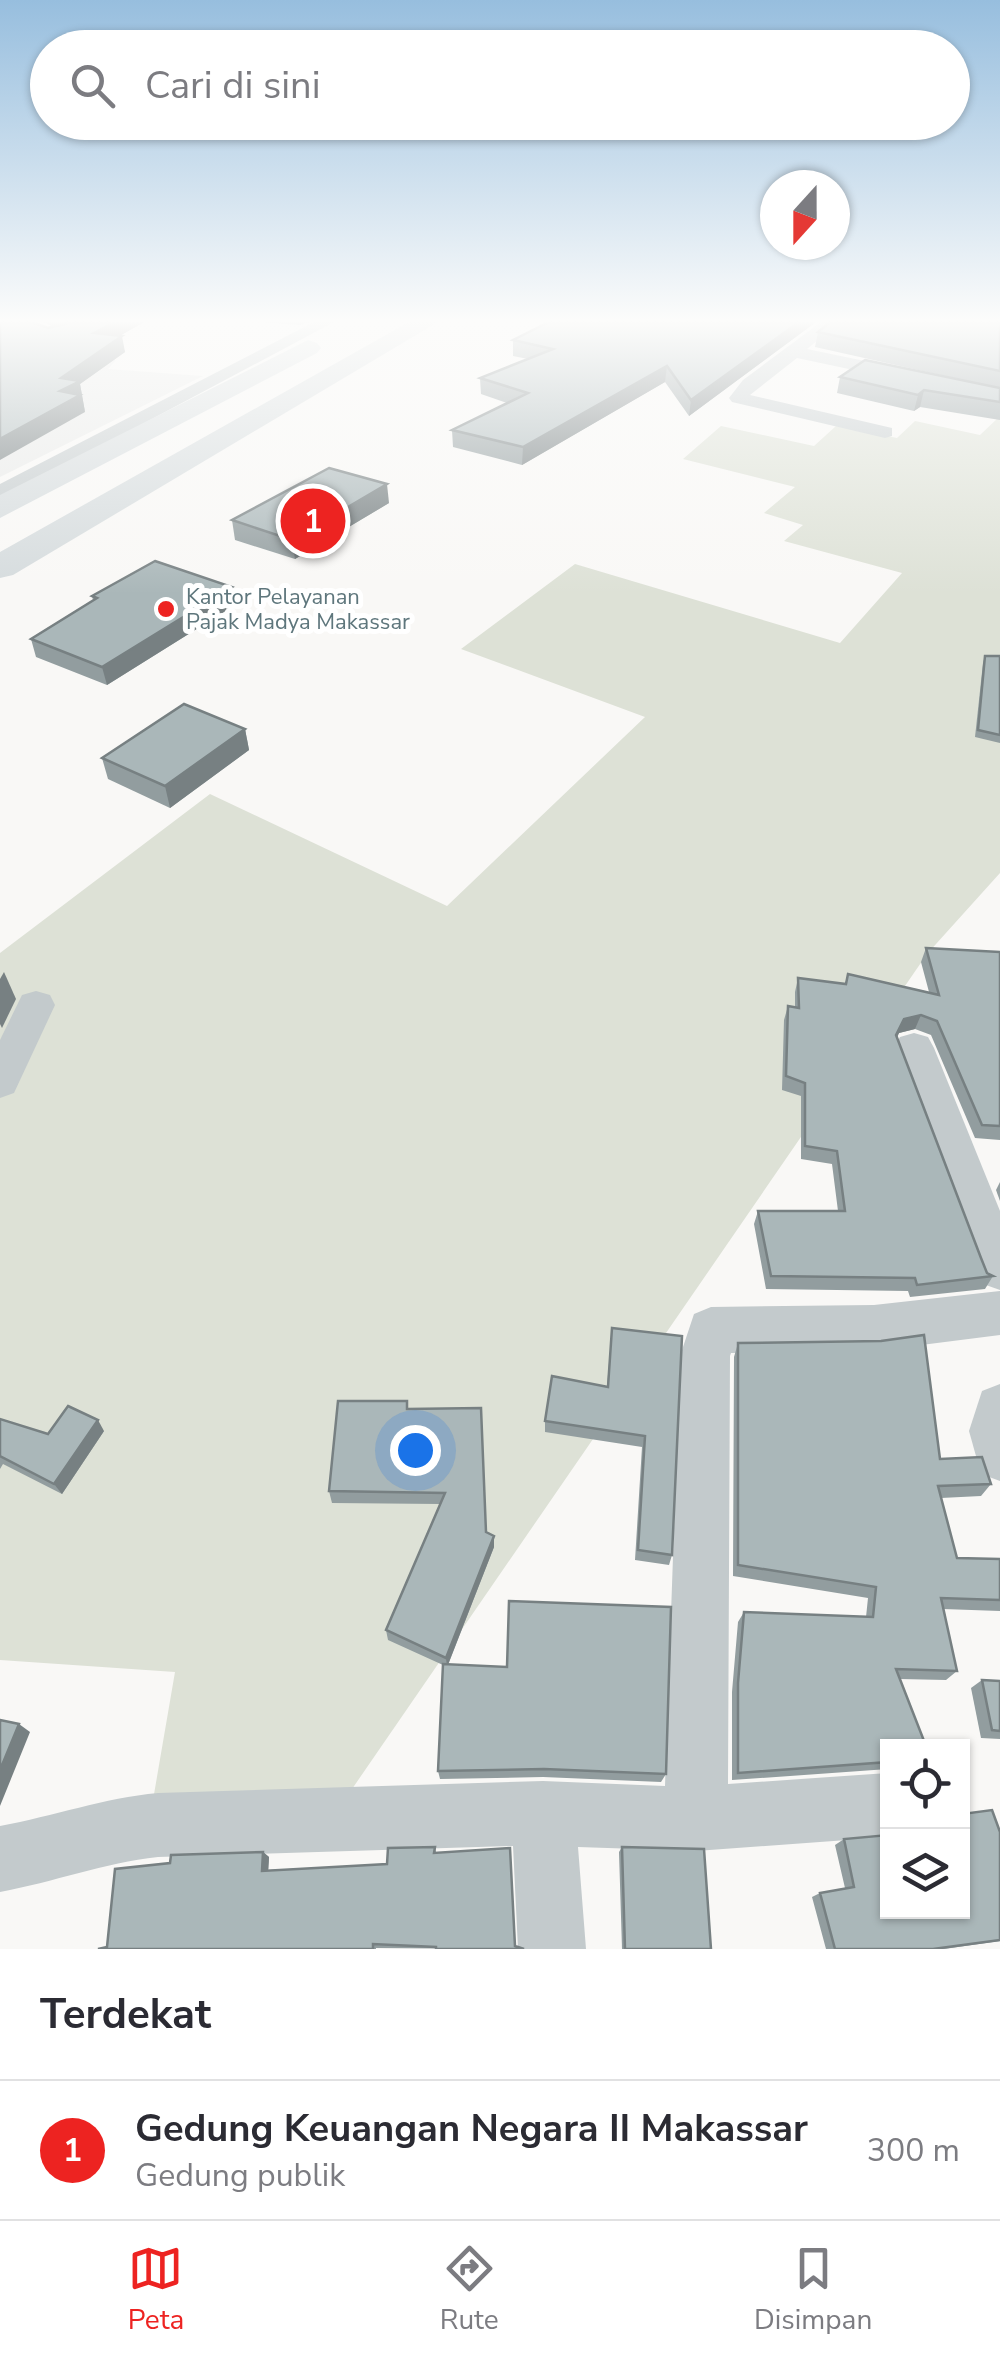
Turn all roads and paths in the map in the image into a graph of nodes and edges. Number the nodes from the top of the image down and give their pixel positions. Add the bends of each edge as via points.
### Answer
1 (153, 413) edge
2 (185, 413) edge
3 (209, 413) edge
4 (235, 413) edge
5 (268, 413) edge
6 (803, 413) edge
7 (885, 432) dead end
8 (0, 493) edge
9 (0, 508) edge
10 (0, 524) edge
11 (0, 540) edge
12 (0, 567) edge
13 (36, 1005) dead end
14 (914, 1048) dead end
15 (0, 1082) edge
16 (1000, 1268) edge
17 (1000, 1312) edge
18 (1000, 1408) edge
19 (1000, 1455) edge
20 (880, 1806) edge
21 (542, 1813) junction
22 (696, 1819) junction
23 (0, 1859) edge
24 (552, 1949) edge

1 - 8 street
2 - 9 highway
3 - 10 highway
4 - 11 highway
5 - 12 highway
6 - 7 street
13 - 15 street
14 - 16 street
17 - 22 street via 874,1328 711,1330 698,1554
18 - 19 street
20 - 22 street
21 - 22 street
21 - 23 street via 158,1825 110,1830
21 - 24 street

